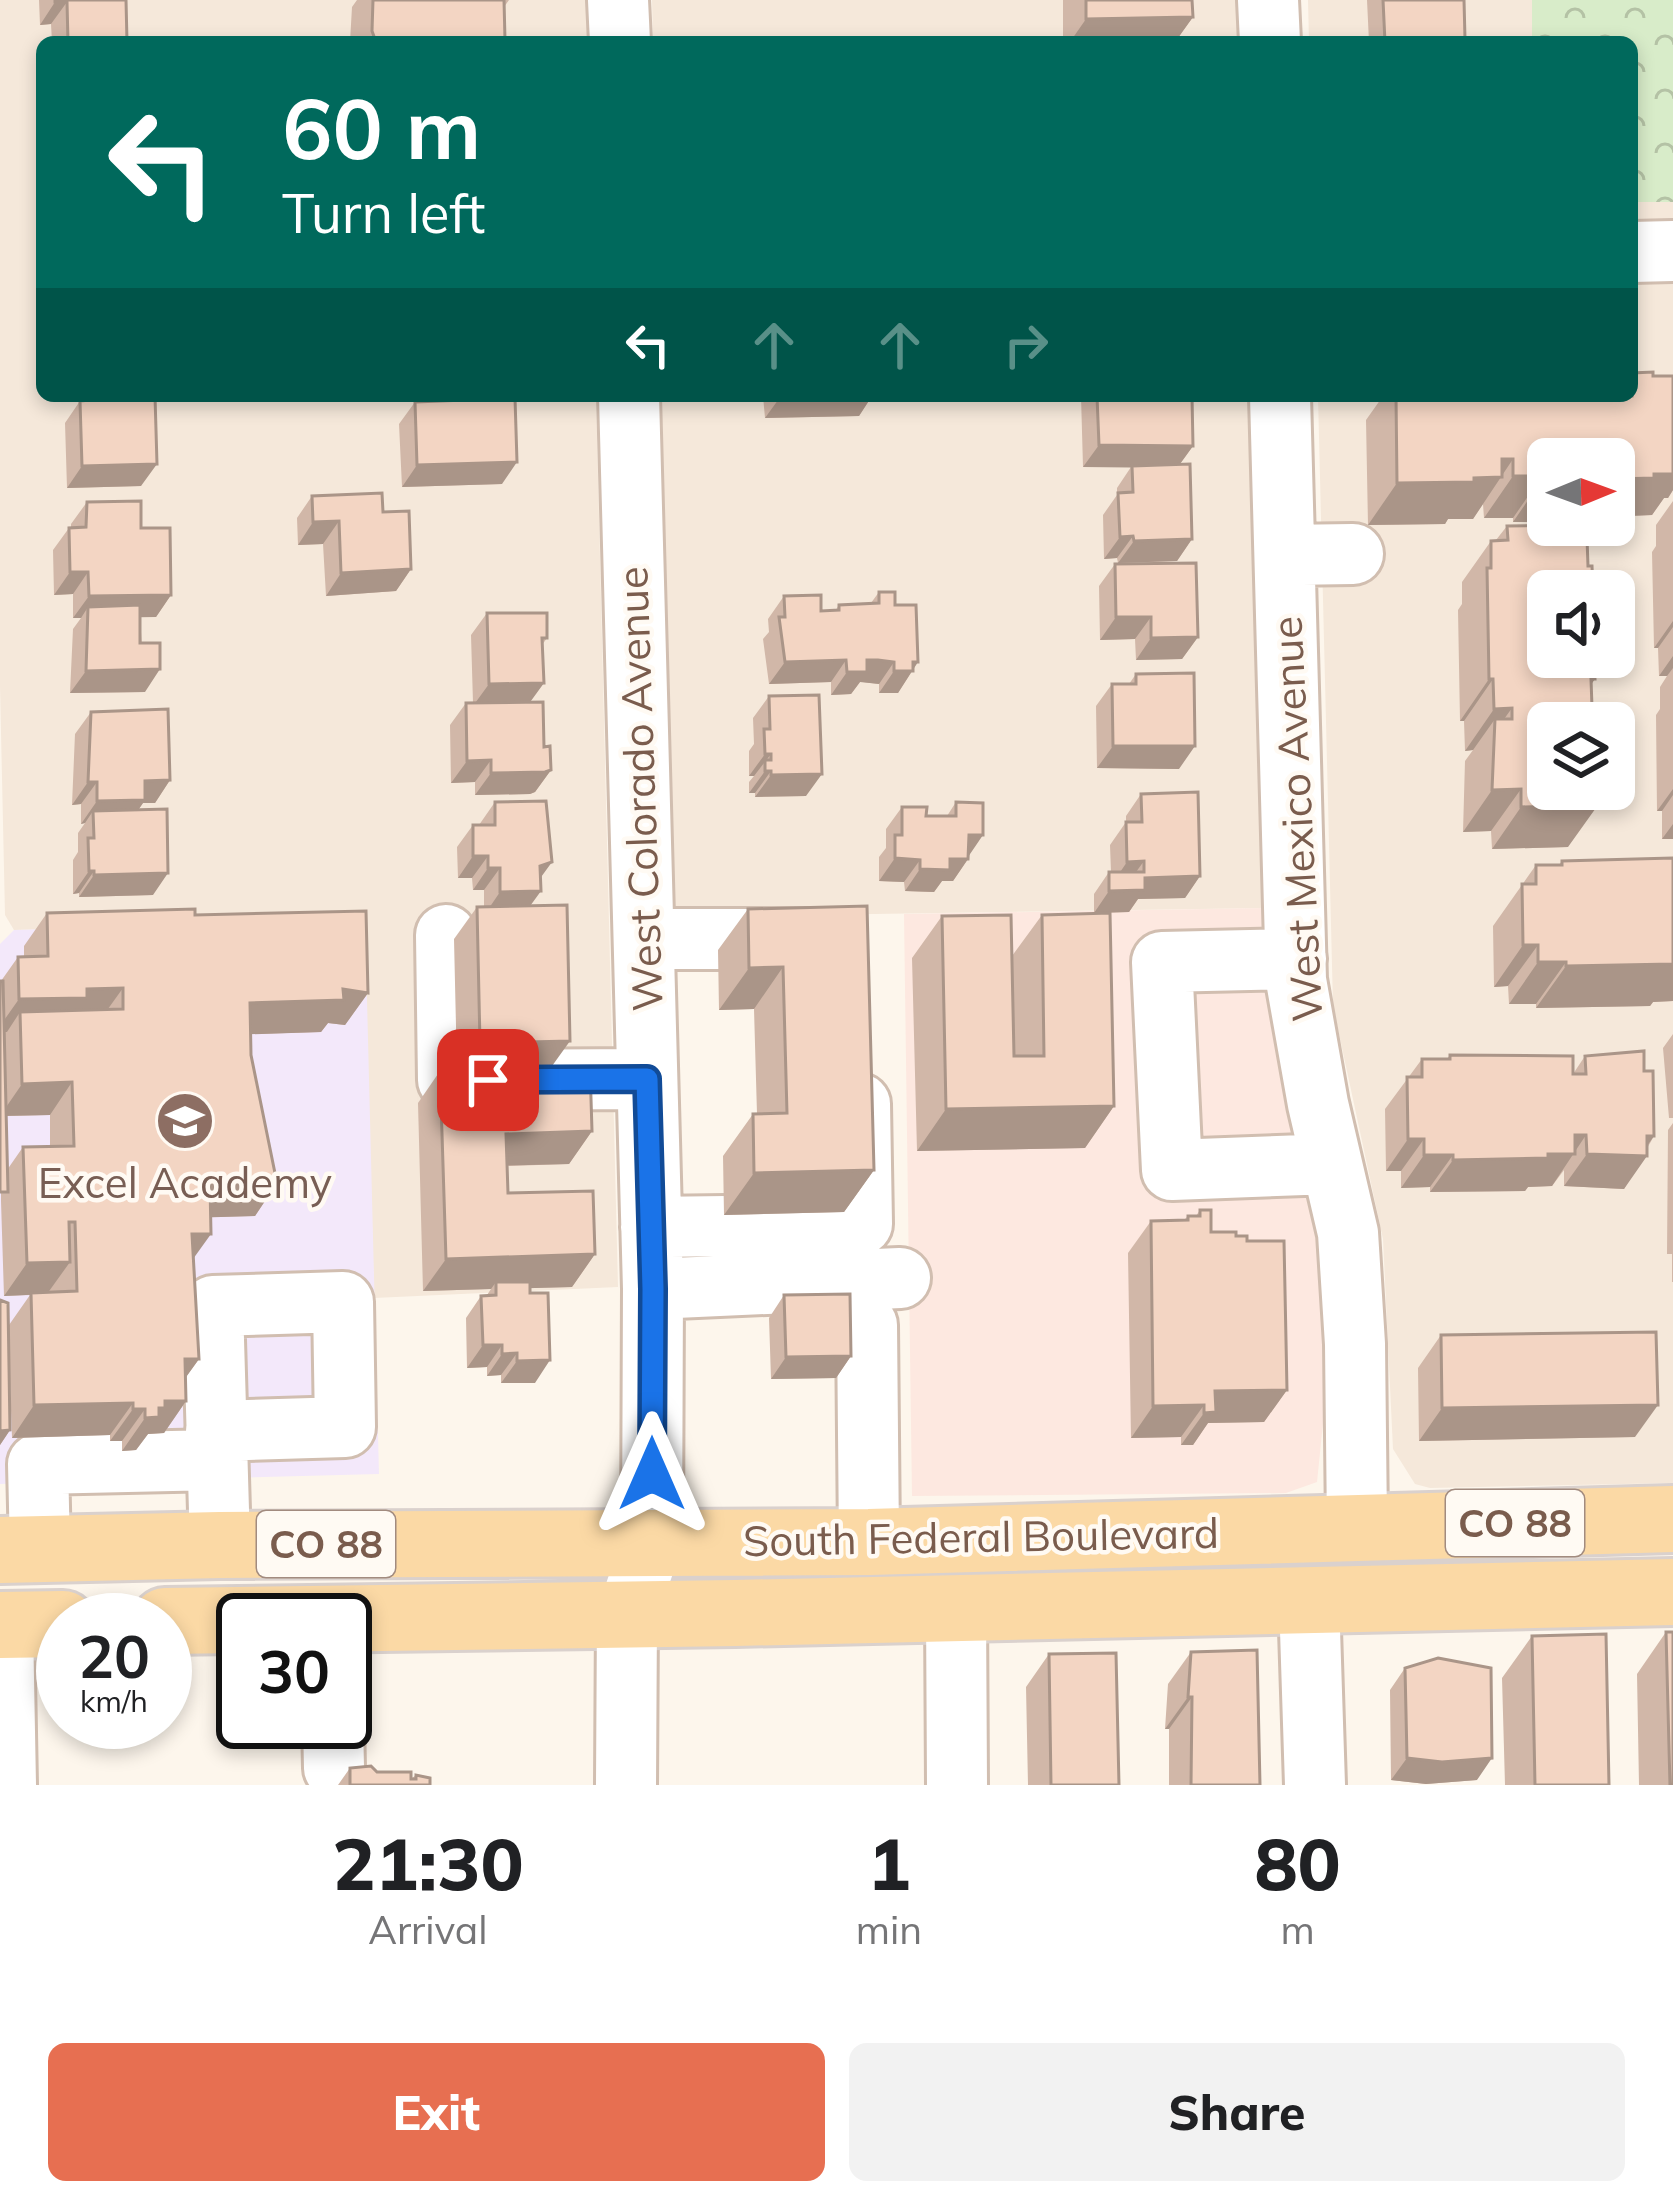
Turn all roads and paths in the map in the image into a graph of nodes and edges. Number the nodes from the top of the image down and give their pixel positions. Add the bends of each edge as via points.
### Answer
1 (619, 0) edge
2 (1268, 0) edge
3 (620, 36) edge
4 (1270, 36) edge
5 (1673, 251) edge
6 (1638, 252) edge
7 (629, 402) edge
8 (1280, 402) edge
9 (1352, 554) dead end
10 (1285, 555) junction
11 (446, 935) dead end
12 (644, 939) junction
13 (1296, 959) junction
14 (858, 962) edge
15 (860, 1057) edge
16 (647, 1079) junction
17 (1331, 1164) junction
18 (651, 1227) junction
19 (653, 1289) junction
20 (1673, 1520) edge
21 (1357, 1526) junction
22 (652, 1542) junction
23 (869, 1542) junction
24 (220, 1545) junction
25 (20, 1549) edge
26 (1673, 1592) edge
27 (1309, 1599) junction
28 (956, 1608) junction
29 (627, 1615) junction
30 (372, 1618) edge
31 (22, 1625) edge
32 (6, 1785) edge
33 (626, 1785) edge
34 (957, 1785) edge
35 (1315, 1785) edge

1 - 3 street
2 - 4 street
5 - 6 street
7 - 12 street, West Colorado Avenue
8 - 10 street, West Mexico Avenue
9 - 10 street
10 - 13 street, West Mexico Avenue
11 - 16 street via 448,1080
12 - 14 street via 858,938
12 - 16 street, West Colorado Avenue
13 - 17 street, West Mexico Avenue via 1333,1061
13 - 17 street via 1162,962 1172,1170
15 - 18 street via 862,1224
16 - 18 street, West Colorado Avenue
17 - 21 street, West Mexico Avenue via 1348,1233 1373,1281
18 - 19 street, West Colorado Avenue
19 - 22 street, West Colorado Avenue
19 - 23 street via 884,1301
20 - 21 main road, South Federal Boulevard / CO 88
21 - 23 main road, South Federal Boulevard / CO 88
22 - 23 main road, South Federal Boulevard / CO 88
22 - 24 main road, South Federal Boulevard / CO 88
22 - 29 street, West Colorado Avenue
24 - 25 main road, South Federal Boulevard / CO 88
24 - 25 street via 217,1446 38,1464
26 - 27 main road, South Federal Boulevard
27 - 28 main road, South Federal Boulevard
27 - 35 street
28 - 29 main road, South Federal Boulevard
28 - 34 street
29 - 30 main road, South Federal Boulevard / CO 88
29 - 33 street, West Colorado Avenue
31 - 32 street

